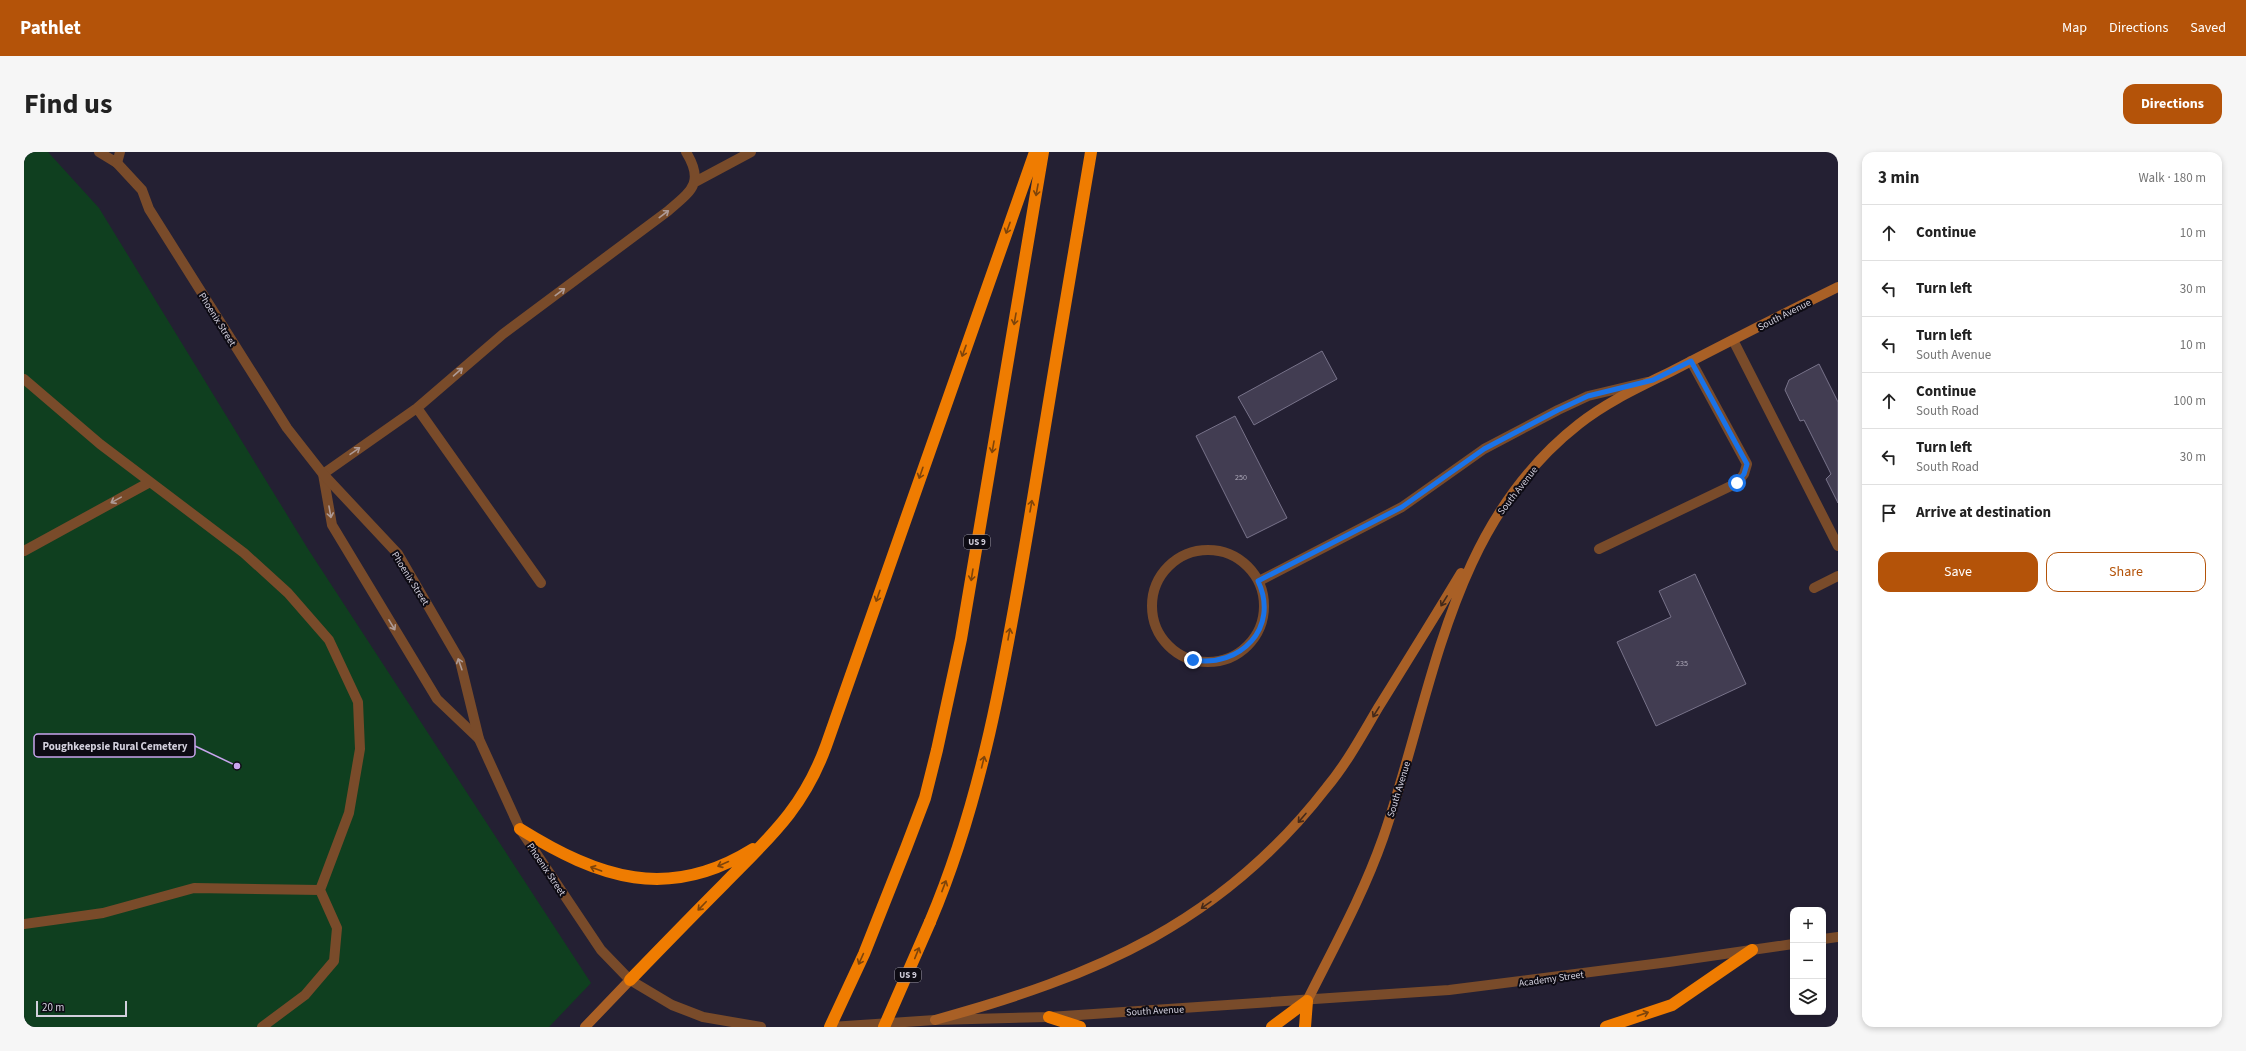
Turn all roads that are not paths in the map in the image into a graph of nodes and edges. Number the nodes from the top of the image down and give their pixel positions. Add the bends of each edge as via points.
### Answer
1 (98, 152) edge
2 (120, 152) edge
3 (686, 152) edge
4 (751, 152) edge
5 (1035, 152) edge
6 (1043, 152) edge
7 (1091, 152) edge
8 (117, 163) junction
9 (695, 182) junction
10 (1838, 287) edge
11 (1733, 340) junction
12 (1691, 361) junction
13 (24, 379) edge
14 (1653, 380) junction
15 (417, 408) junction
16 (323, 474) junction
17 (150, 482) junction
18 (1486, 532) junction
19 (1838, 546) edge
20 (1599, 548) dead end
21 (24, 550) edge
22 (1838, 576) edge
23 (1258, 581) junction
24 (541, 583) dead end
25 (1814, 588) dead end
26 (479, 739) junction
27 (520, 829) junction
28 (769, 838) junction
29 (320, 890) junction
30 (24, 924) edge
31 (1838, 937) edge
32 (1826, 939) edge
33 (1790, 944) edge
34 (1752, 950) junction
35 (630, 980) junction
36 (1307, 1001) junction
37 (1049, 1017) junction
38 (935, 1020) junction
39 (262, 1027) edge
40 (585, 1027) edge
41 (761, 1027) edge
42 (830, 1027) edge
43 (884, 1027) edge
44 (1080, 1027) edge
45 (1272, 1027) edge
46 (1305, 1027) edge
47 (1606, 1027) edge

1 - 8 street, Phoenix Street
2 - 8 street
3 - 9 street via 694,166
4 - 9 street
5 -> 28 highway via 819,766 799,802
6 -> 42 highway, US 9 via 950,692 925,798 877,923
43 -> 7 highway, US 9, bridge via 930,922 955,856 972,802 996,701 1018,586
8 - 16 street, Phoenix Street via 142,190 149,209 282,421
15 -> 9 street via 503,334 668,211 686,195
10 - 11 street, South Avenue
11 - 12 street, South Avenue
11 - 19 street
12 - 14 street, South Avenue
12 - 20 street via 1747,464 1744,474 1737,483
13 - 17 street via 100,444
14 - 18 street, South Avenue via 1580,423 1553,447 1506,502
14 - 23 street via 1588,396 1558,410 1484,449 1402,507
16 -> 15 street
15 - 24 street
16 -> 26 street via 332,525 437,699
26 -> 16 street, Phoenix Street via 460,661 402,560
17 -> 21 street
17 - 29 street via 244,553 288,594 330,640 358,702 360,749 349,813
18 - 36 street, South Avenue via 1452,611 1382,838 1345,926
18 -> 38 street via 1329,786 1285,838 1261,860 1209,904 1124,954 1035,989
22 - 25 street
23 - 23 street via 1247,566 1224,552 1205,550 1184,555 1164,572 1154,590 1152,610 1158,631 1170,647 1193,660 1215,661 1236,655 1253,640 1262,623 1264,603
26 - 27 street, Phoenix Street
28 -> 27 highway via 734,859 700,873 679,878 640,879 583,864
27 - 35 street, Phoenix Street via 601,950
28 -> 35 highway
29 - 30 street via 194,888 102,914
29 - 39 street via 337,928 334,961 305,995
31 - 32 street
33 - 34 street, Academy Street
34 - 36 street, Academy Street via 1513,983
47 -> 34 highway via 1672,1005
35 - 40 street
35 - 41 street via 672,1005 703,1017
36 - 37 street, South Avenue
36 - 45 highway
36 - 46 highway
37 - 38 street, South Avenue
37 - 44 highway
38 - 42 street, South Avenue

